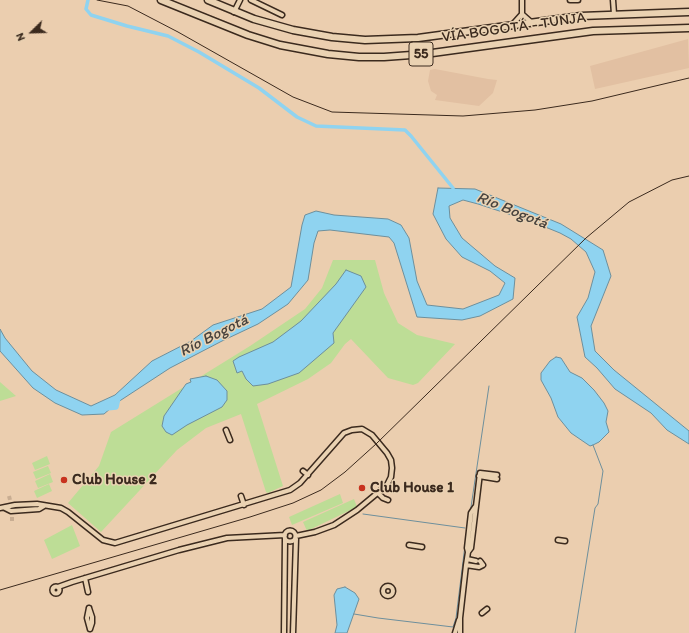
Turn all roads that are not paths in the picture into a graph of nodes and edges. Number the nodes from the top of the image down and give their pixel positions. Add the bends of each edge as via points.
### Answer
1 (161, 0) edge
2 (208, 0) edge
3 (240, 0) edge
4 (251, 0) edge
5 (522, 0) edge
6 (570, 0) edge
7 (578, 0) edge
8 (613, 0) edge
9 (234, 12) junction
10 (689, 12) edge
11 (522, 14) junction
12 (614, 14) junction
13 (282, 15) dead end
14 (532, 22) junction
15 (513, 24) junction
16 (689, 28) edge
17 (226, 430) dead end
18 (230, 440) dead end
19 (303, 471) dead end
20 (308, 475) junction
21 (497, 477) dead end
22 (241, 496) dead end
23 (244, 505) junction
24 (0, 508) edge
25 (285, 537) junction
26 (296, 538) junction
27 (558, 540) dead end
28 (565, 540) dead end
29 (409, 545) dead end
30 (422, 546) dead end
31 (467, 559) junction
32 (466, 565) junction
33 (85, 578) junction
34 (284, 587) junction
35 (58, 588) dead end
36 (294, 589) junction
37 (88, 592) dead end
38 (487, 609) dead end
39 (482, 613) dead end
40 (460, 618) junction
41 (284, 633) edge
42 (294, 633) edge
43 (455, 633) edge
44 (460, 633) edge

1 - 16 highway, VÍA BOGOTÁ - TUNJA / 55 via 274,43 358,57 418,54 593,31
2 - 9 highway, VÍA BOGOTÁ - TUNJA / 55
3 - 9 street
4 - 13 street
5 - 11 street
6 - 7 street
8 - 12 street
9 - 15 highway, VÍA BOGOTÁ - TUNJA / 55 via 293,30 351,39 418,38
10 - 12 highway, VÍA BOGOTÁ - TUNJA / 55
11 - 14 street
11 - 15 street
12 - 14 highway, VÍA BOGOTÁ - TUNJA / 55
14 - 15 highway, VÍA BOGOTÁ - TUNJA / 55
17 - 18 street
19 - 20 street
20 - 23 street via 290,490
20 - 26 street via 344,433 352,430 362,429 372,435 391,460 391,477 380,492 334,525
21 - 31 street via 479,474 475,507 471,513
22 - 23 street
23 - 24 street via 115,543 103,540 61,508 37,504
25 - 26 street via 290,542
25 - 26 street via 287,532 291,531
25 - 33 street via 227,538
25 - 34 street
26 - 36 street
27 - 28 street
29 - 30 street
31 - 32 street
31 - 32 street via 483,565
32 - 40 street
33 - 35 street
33 - 37 street
34 - 36 street via 290,586
34 - 41 street
36 - 42 street
38 - 39 street
40 - 43 street
40 - 44 street

